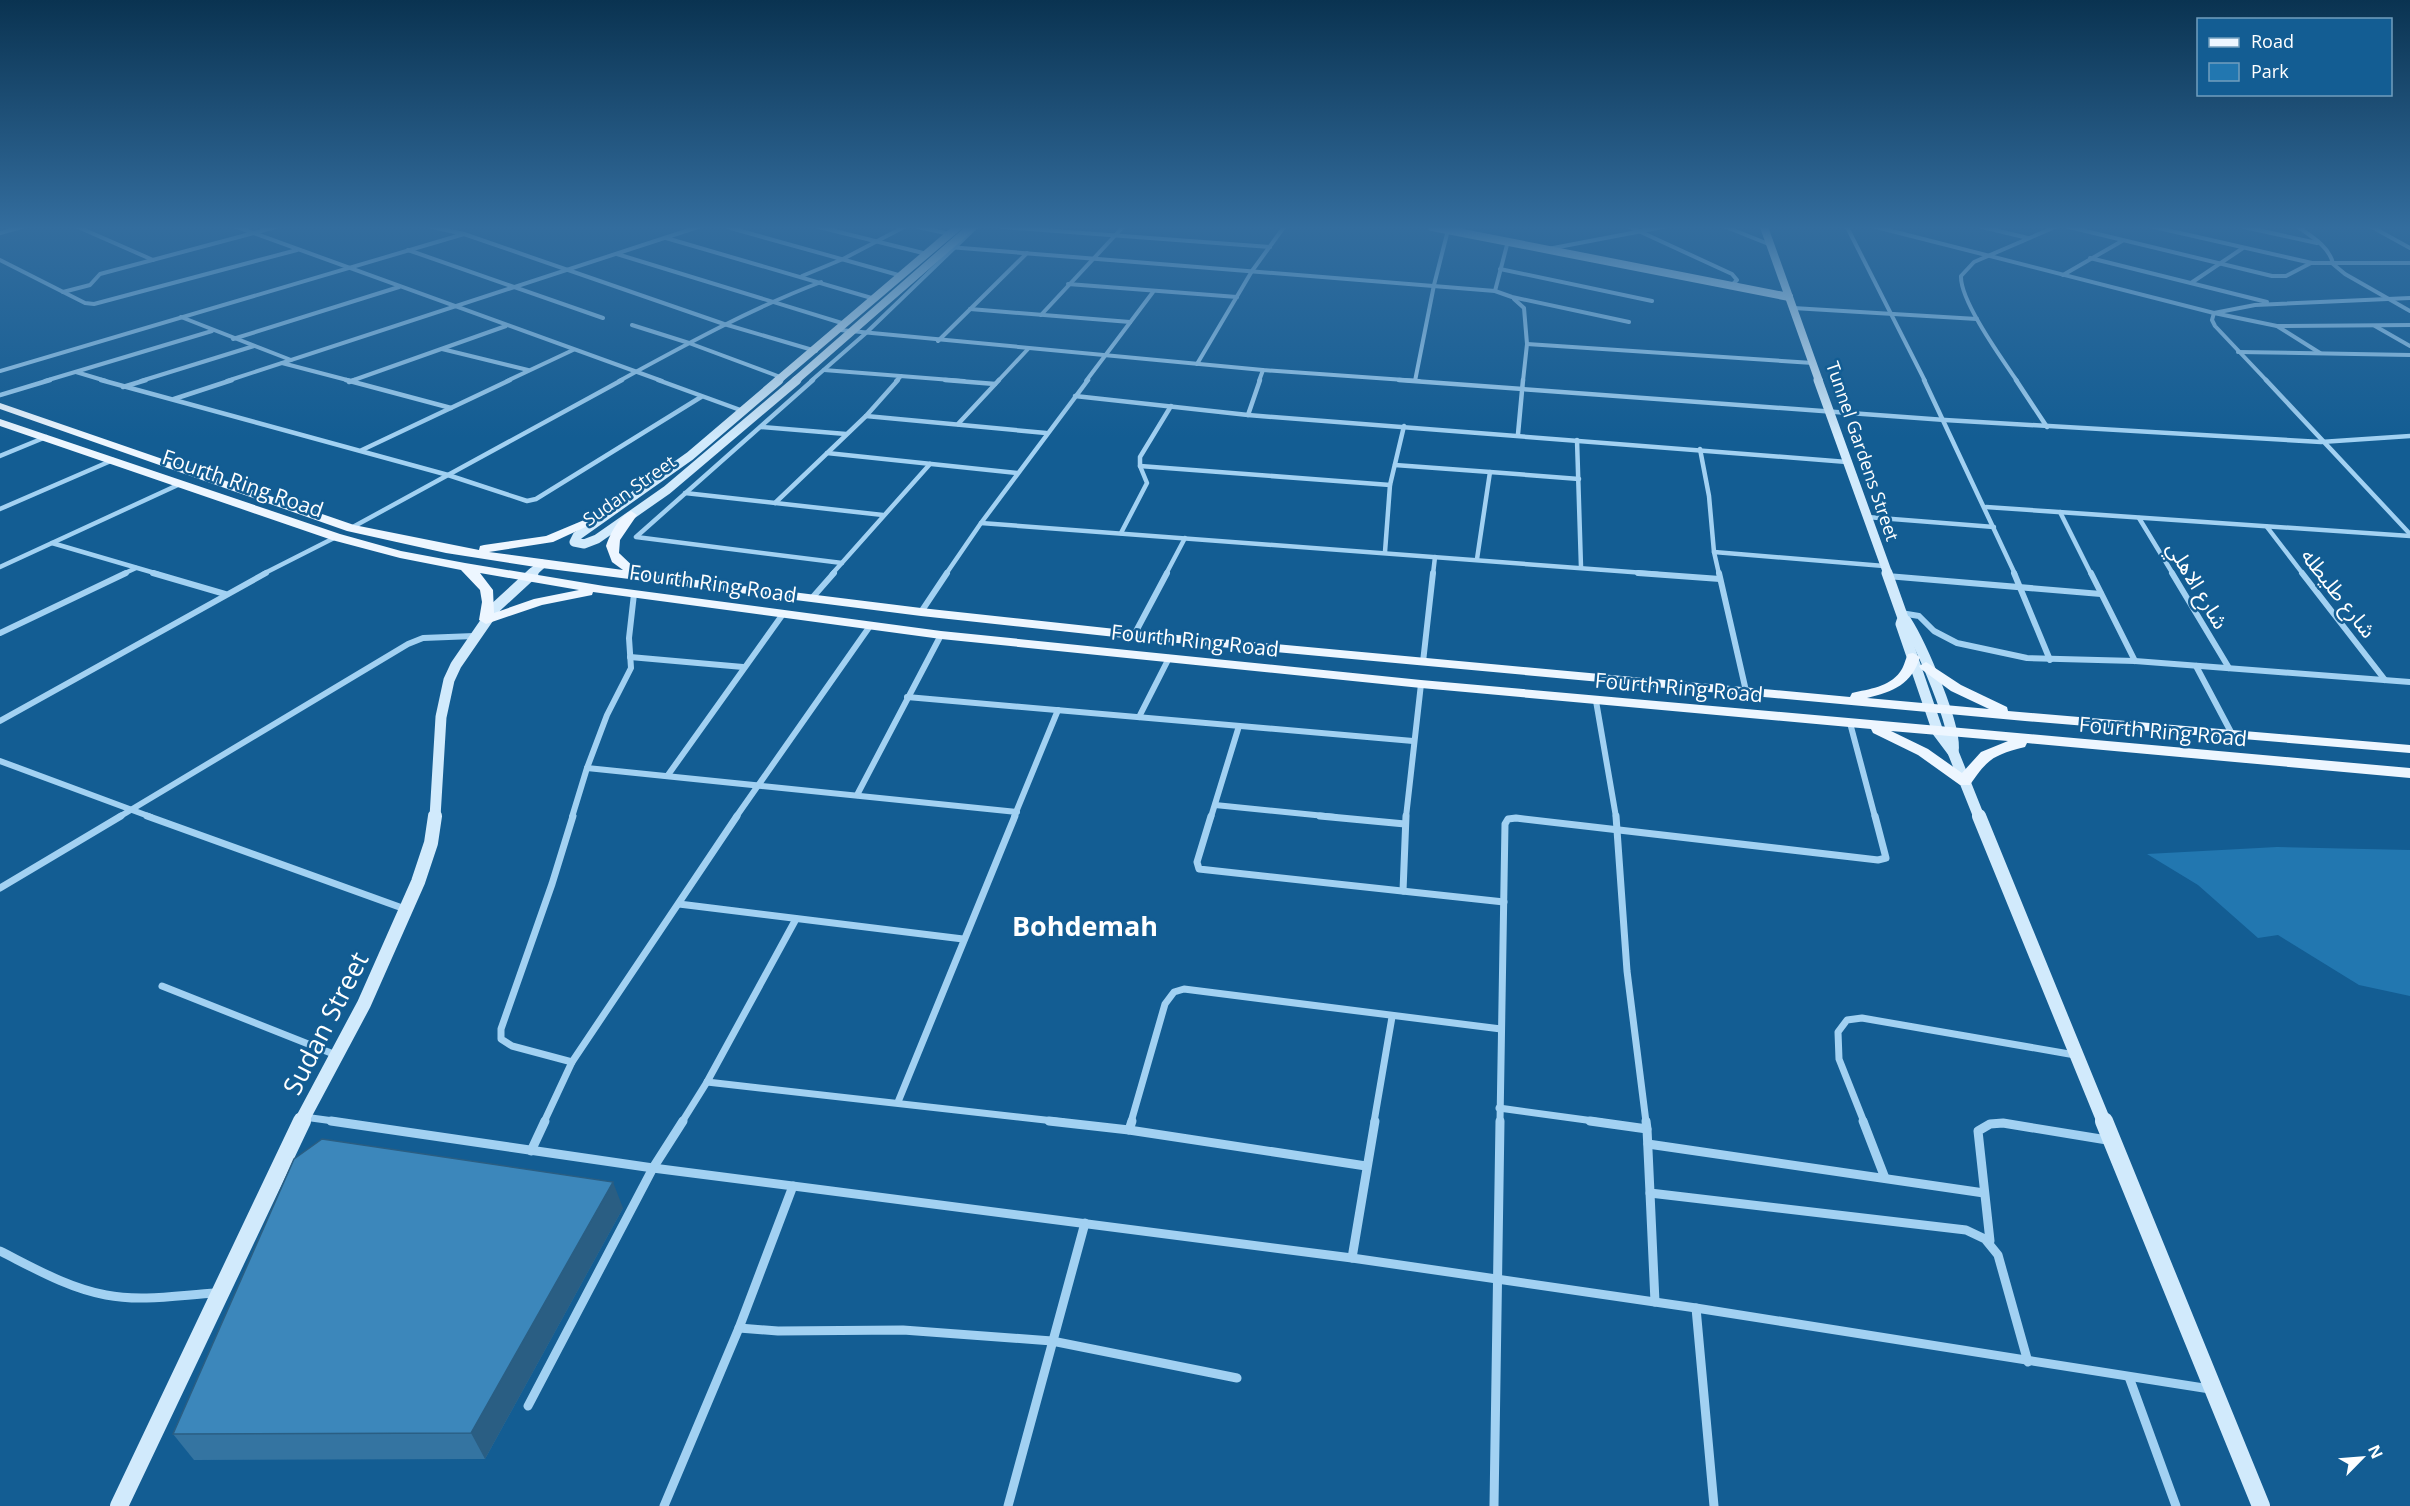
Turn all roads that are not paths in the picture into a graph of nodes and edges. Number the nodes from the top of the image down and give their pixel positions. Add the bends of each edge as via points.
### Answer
1 (74, 297) edge
2 (123, 297) edge
3 (248, 297) edge
4 (366, 297) edge
5 (428, 297) edge
6 (485, 297) edge
7 (545, 297) edge
8 (648, 297) edge
9 (754, 297) edge
10 (781, 297) edge
11 (870, 297) edge
12 (894, 297) edge
13 (902, 297) edge
14 (982, 297) edge
15 (1056, 297) edge
16 (1149, 297) edge
17 (1237, 297) edge
18 (1432, 297) edge
19 (1512, 297) edge
20 (1513, 297) edge
21 (1639, 297) edge
22 (1789, 297) edge
23 (1882, 297) edge
24 (1966, 297) edge
25 (2152, 297) edge
26 (2248, 297) edge
27 (2387, 297) edge
28 (2410, 298) edge
29 (875, 299) joint
30 (2390, 299) junction
31 (1652, 300) dead end
32 (769, 302) junction
33 (2275, 304) junction
34 (455, 307) junction
35 (1793, 308) junction
36 (970, 309) junction
37 (2410, 311) edge
38 (2214, 313) junction
39 (1041, 315) junction
40 (1891, 315) junction
41 (180, 317) junction
42 (603, 318) dead end
43 (1977, 319) junction
44 (1130, 322) junction
45 (1629, 322) dead end
46 (724, 324) junction
47 (632, 325) dead end
48 (506, 326) junction
49 (2277, 326) junction
50 (2375, 326) junction
51 (2410, 326) edge
52 (843, 327) junction
53 (212, 331) junction
54 (853, 332) junction
55 (866, 333) junction
56 (233, 339) junction
57 (938, 341) junction
58 (689, 343) junction
59 (1527, 344) junction
60 (255, 346) junction
61 (2410, 346) edge
62 (442, 348) junction
63 (1028, 349) junction
64 (573, 350) junction
65 (816, 351) junction
66 (2238, 352) junction
67 (2320, 354) junction
68 (1104, 356) junction
69 (2410, 356) edge
70 (291, 360) junction
71 (282, 363) junction
72 (1813, 363) junction
73 (1197, 364) junction
74 (529, 370) junction
75 (824, 370) junction
76 (1263, 370) junction
77 (0, 372) edge
78 (76, 372) junction
79 (635, 372) junction
80 (901, 376) junction
81 (783, 378) junction
82 (349, 382) junction
83 (1415, 382) junction
84 (995, 384) junction
85 (123, 387) junction
86 (1523, 390) junction
87 (0, 395) edge
88 (1074, 396) junction
89 (701, 397) junction
90 (172, 400) junction
91 (0, 406) edge
92 (1171, 406) junction
93 (451, 408) junction
94 (744, 411) junction
95 (1830, 411) junction
96 (1248, 415) junction
97 (866, 416) junction
98 (1945, 420) junction
99 (0, 422) edge
100 (958, 424) junction
101 (1404, 426) junction
102 (761, 427) junction
103 (2047, 427) junction
104 (846, 434) junction
105 (1046, 434) junction
106 (1518, 434) junction
107 (2410, 436) edge
108 (46, 437) junction
109 (1577, 440) junction
110 (2321, 442) junction
111 (1700, 449) junction
112 (362, 450) junction
113 (827, 453) junction
114 (0, 456) edge
115 (113, 460) junction
116 (1847, 462) junction
117 (930, 464) junction
118 (1395, 465) junction
119 (1140, 466) junction
120 (1490, 472) junction
121 (1017, 473) junction
122 (448, 475) junction
123 (1579, 479) junction
124 (180, 484) junction
125 (1390, 485) junction
126 (685, 494) junction
127 (775, 502) junction
128 (1986, 507) junction
129 (0, 509) edge
130 (612, 512) junction
131 (2060, 512) junction
132 (883, 514) junction
133 (631, 515) junction
134 (1867, 517) junction
135 (2139, 518) junction
136 (981, 523) junction
137 (2400, 523) junction
138 (2410, 524) edge
139 (1994, 526) junction
140 (2267, 527) junction
141 (351, 528) junction
142 (1121, 533) junction
143 (2410, 535) edge
144 (336, 537) junction
145 (1185, 538) junction
146 (52, 543) junction
147 (455, 551) junction
148 (1385, 552) junction
149 (1714, 552) junction
150 (1435, 557) junction
151 (1477, 559) junction
152 (842, 563) junction
153 (542, 564) junction
154 (1884, 566) junction
155 (0, 567) edge
156 (465, 567) junction
157 (1581, 567) junction
158 (136, 568) junction
159 (640, 575) junction
160 (1887, 576) junction
161 (527, 577) junction
162 (1720, 579) junction
163 (2021, 587) junction
164 (604, 590) junction
165 (225, 594) junction
166 (634, 594) junction
167 (2101, 594) junction
168 (812, 598) junction
169 (921, 612) junction
170 (783, 614) junction
171 (1902, 615) junction
172 (486, 620) junction
173 (870, 626) junction
174 (0, 633) edge
175 (941, 635) junction
176 (1134, 635) junction
177 (474, 636) junction
178 (1276, 649) junction
179 (630, 657) junction
180 (1913, 657) junction
181 (1169, 658) junction
182 (2050, 660) junction
183 (2135, 661) junction
184 (1423, 662) junction
185 (1926, 666) junction
186 (2196, 666) junction
187 (743, 667) junction
188 (2229, 668) junction
189 (1271, 669) junction
190 (2385, 680) junction
191 (2410, 682) edge
192 (1421, 684) junction
193 (1746, 691) junction
194 (907, 697) junction
195 (1838, 700) junction
196 (1596, 701) junction
197 (1937, 709) junction
198 (1058, 710) junction
199 (1139, 717) junction
200 (2025, 717) junction
201 (0, 721) edge
202 (1854, 723) junction
203 (1239, 726) junction
204 (1945, 733) junction
205 (2232, 734) junction
206 (1413, 741) junction
207 (2046, 742) junction
208 (2410, 749) edge
209 (0, 761) edge
210 (587, 768) junction
211 (2410, 773) edge
212 (668, 775) junction
213 (1965, 782) junction
214 (758, 785) junction
215 (857, 795) junction
216 (1215, 805) junction
217 (128, 810) junction
218 (1017, 812) junction
219 (1405, 824) junction
220 (1618, 830) junction
221 (0, 888) edge
222 (1403, 891) junction
223 (1504, 902) junction
224 (679, 904) junction
225 (406, 909) junction
226 (796, 919) junction
227 (963, 939) junction
228 (162, 986) dead end
229 (1392, 1017) junction
230 (1501, 1029) junction
231 (337, 1055) junction
232 (2078, 1056) junction
233 (572, 1062) junction
234 (707, 1082) junction
235 (898, 1102) junction
236 (1499, 1108) junction
237 (304, 1117) junction
238 (1647, 1129) junction
239 (1130, 1130) junction
240 (2114, 1141) junction
241 (1647, 1144) junction
242 (531, 1151) junction
243 (1366, 1166) junction
244 (653, 1168) junction
245 (1885, 1178) junction
246 (793, 1186) junction
247 (1650, 1193) junction
248 (1984, 1193) junction
249 (1085, 1223) junction
250 (1990, 1241) junction
251 (0, 1251) edge
252 (1352, 1258) junction
253 (1498, 1281) junction
254 (219, 1292) junction
255 (1655, 1302) junction
256 (1696, 1308) junction
257 (739, 1328) junction
258 (1052, 1341) junction
259 (2028, 1362) junction
260 (2129, 1377) junction
261 (1237, 1378) dead end
262 (2215, 1390) junction
263 (528, 1406) dead end
264 (119, 1506) edge
265 (664, 1506) edge
266 (1008, 1506) edge
267 (1494, 1506) edge
268 (1714, 1506) edge
269 (2176, 1506) edge
270 (2261, 1506) edge

1 - 2 street via 85,303
3 - 41 street
4 - 56 street
5 - 34 street
6 - 34 street
7 - 42 street
8 - 46 street
9 - 32 street
10 - 32 street
11 - 29 street
12 - 54 main road, Sudan Street
13 - 55 street
14 - 36 street
15 - 39 street
16 - 44 street
17 - 73 street
18 - 83 street
19 - 59 street via 1524,308
20 - 45 street
21 - 31 street
22 - 35 main road, Tunnel Gardens Street
23 - 40 street
24 - 43 street
25 - 38 street
26 - 33 street
27 - 30 street
28 - 30 street
29 - 52 main road, Sudan Street
30 - 33 street
30 - 37 street
32 - 46 street
32 - 52 street
33 - 38 street
34 - 48 street
34 - 70 street
35 - 40 street
35 - 72 main road, Tunnel Gardens Street
36 - 39 street
36 - 57 street
38 - 49 street
38 - 66 street via 2215,326
39 - 44 street
40 - 43 street
40 - 98 street
41 - 53 street
41 - 77 street
43 - 103 street
44 - 68 street
46 - 58 street
46 - 65 street
47 - 58 street
48 - 62 street
48 - 64 street
49 - 50 street
49 - 67 street
50 - 51 street
50 - 61 street
52 - 54 street
52 - 65 main road, Sudan Street
53 - 56 street
53 - 78 street
54 - 55 street
54 - 133 main road, Sudan Street via 714,451
55 - 57 street
55 - 75 street
56 - 60 street
57 - 63 street
58 - 79 street
58 - 81 street
59 - 72 street
59 - 86 street
60 - 70 street
60 - 85 street
62 - 74 street
62 - 82 street
63 - 68 street
63 - 84 street
64 - 74 street
64 - 79 street
65 - 81 main road, Sudan Street
66 - 67 street
66 - 110 street
67 - 69 street
68 - 73 street
68 - 88 street
70 - 71 street
71 - 82 street
71 - 90 street
72 - 95 main road, Tunnel Gardens Street
73 - 76 street
74 - 93 street
75 - 80 street
75 - 102 street
76 - 83 street
76 - 96 street
78 - 85 street
78 - 87 street
79 - 89 street
79 - 122 street
80 - 84 street
80 - 97 street
81 - 94 main road, Sudan Street
82 - 93 street
83 - 86 street
84 - 100 street
85 - 90 street
86 - 95 street
86 - 106 street
88 - 92 street
88 - 105 street
89 - 94 street
89 - 122 street via 531,501
90 - 112 street
91 - 141 main road, Fourth Ring Road
92 - 96 street
92 - 119 street via 1140,458
93 - 112 street
94 - 130 main road, Sudan Street
95 - 98 street
95 - 116 main road, Tunnel Gardens Street
96 - 101 street
97 - 100 street
97 - 104 street
98 - 103 street
98 - 128 street
99 - 108 main road, Fourth Ring Road
100 - 105 street
101 - 106 street
101 - 118 street
102 - 104 street
102 - 126 street
103 - 110 street
104 - 113 street
105 - 121 street
106 - 109 street
107 - 110 street
108 - 114 street
108 - 115 main road, Fourth Ring Road
109 - 111 street
109 - 123 street
110 - 137 street
111 - 116 street
111 - 149 street
112 - 122 street
113 - 117 street
113 - 127 street
115 - 124 main road, Fourth Ring Road
115 - 129 street
116 - 134 main road, Tunnel Gardens Street
117 - 121 street
117 - 132 street
118 - 120 street
118 - 125 street
119 - 125 street
119 - 142 street via 1147,483
120 - 123 street
120 - 151 street
121 - 136 street
122 - 141 street
123 - 157 street
124 - 144 main road, Fourth Ring Road
124 - 146 street
125 - 148 street
126 - 127 street
126 - 152 street via 637,534 639,539
127 - 132 street
128 - 131 street
128 - 139 street
130 - 133 main road, Sudan Street via 574,542 591,542
130 - 147 main road via 549,539
131 - 135 street
131 - 167 street
132 - 152 street
133 - 159 main road via 611,549 621,565
134 - 139 street
134 - 154 main road, Tunnel Gardens Street
135 - 140 street
135 - 188 street, شارع الاهلي
136 - 142 street
136 - 169 street
137 - 138 street
137 - 143 street
139 - 163 street
140 - 143 street
140 - 190 street, شارع طليطله
141 - 147 main road, Fourth Ring Road
142 - 145 street
144 - 156 main road, Fourth Ring Road
144 - 165 street
145 - 148 street
145 - 176 street
146 - 155 street
146 - 158 street
147 - 153 main road, Fourth Ring Road
148 - 150 street
149 - 154 street
149 - 162 street
150 - 151 street
150 - 184 street
151 - 157 street
152 - 168 street
153 - 159 main road, Fourth Ring Road
153 - 161 main road, Sudan Street
154 - 160 main road, Tunnel Gardens Street
156 - 161 main road, Fourth Ring Road
156 - 172 main road via 484,582 488,591
157 - 162 street
158 - 165 street
158 - 174 street
159 - 168 main road, Fourth Ring Road
160 - 163 street
160 - 171 main road, Tunnel Gardens Street
161 - 164 main road, Fourth Ring Road
161 - 172 main road, Sudan Street
162 - 193 street
163 - 167 street
163 - 182 street
164 - 166 main road, Fourth Ring Road
164 - 172 main road via 539,602
165 - 201 street
166 - 170 main road, Fourth Ring Road
166 - 179 street
167 - 183 street
168 - 169 main road, Fourth Ring Road
169 - 176 main road, Fourth Ring Road
170 - 173 main road, Fourth Ring Road
170 - 187 street
171 - 180 main road, Tunnel Gardens Street via 1901,624
171 - 182 street via 1919,616 1934,631 1957,643
171 - 185 main road, Tunnel Gardens Street
172 - 177 main road, Sudan Street
173 - 175 main road, Fourth Ring Road
173 - 214 street
175 - 181 main road, Fourth Ring Road
175 - 194 street
176 - 178 main road, Fourth Ring Road
177 - 217 street via 423,638 408,644
177 - 225 main road, Sudan Street via 456,665 445,695 431,843
178 - 184 main road, Fourth Ring Road
178 - 189 main road
179 - 187 street
179 - 210 street via 631,668 617,691
180 - 195 main road via 1911,670 1890,687
180 - 197 main road, Tunnel Gardens Street
181 - 189 main road, Fourth Ring Road
181 - 199 street
182 - 183 street
183 - 186 street
184 - 193 main road, Fourth Ring Road
185 - 197 main road, Tunnel Gardens Street
185 - 200 main road via 1974,698
186 - 188 street
186 - 205 street
187 - 212 street
188 - 190 street
189 - 192 main road, Fourth Ring Road
190 - 191 street
192 - 196 main road, Fourth Ring Road
192 - 206 street
193 - 195 main road, Fourth Ring Road
194 - 198 street
194 - 215 street
195 - 197 main road, Fourth Ring Road
196 - 202 main road, Fourth Ring Road
196 - 220 street
197 - 200 main road, Fourth Ring Road
197 - 204 main road, Tunnel Gardens Street
198 - 199 street
198 - 218 street
199 - 203 street
200 - 205 main road, Fourth Ring Road
202 - 204 main road, Fourth Ring Road
202 - 213 main road via 1923,752
202 - 220 street via 1887,858
203 - 206 street
203 - 216 street
204 - 207 main road, Fourth Ring Road
204 - 213 main road, Tunnel Gardens Street via 1955,744 1953,752
205 - 208 main road, Fourth Ring Road
206 - 219 street
207 - 211 main road, Fourth Ring Road
207 - 213 main road via 2015,745 1990,753 1971,768
209 - 217 street
210 - 212 street
210 - 233 street via 552,884 501,1029 501,1040 512,1046
212 - 214 street
213 - 232 main road, Tunnel Gardens Street
214 - 215 street
214 - 224 street
215 - 218 street
216 - 219 street
216 - 222 street via 1197,862 1199,869
217 - 221 street
217 - 225 street
218 - 227 street
219 - 222 street
220 - 223 street via 1508,819 1504,824
220 - 238 street via 1627,971
222 - 223 street
223 - 230 street
224 - 226 street
224 - 233 street
225 - 231 main road, Sudan Street
226 - 227 street
226 - 234 street
227 - 235 street
228 - 231 street
229 - 230 street
229 - 239 street via 1184,988 1174,992 1165,1004
229 - 243 street
230 - 236 street
231 - 237 main road, Sudan Street
232 - 240 main road, Tunnel Gardens Street
232 - 245 street via 1862,1018 1847,1020 1838,1032 1839,1059
233 - 242 street
234 - 235 street
234 - 244 street
235 - 239 street
236 - 238 street
236 - 253 street
237 - 242 street
237 - 254 main road, Sudan Street
238 - 241 street
239 - 243 street
240 - 248 street via 1990,1124 1978,1131
240 - 262 main road, Tunnel Gardens Street
241 - 245 street
241 - 247 street
242 - 244 street
243 - 252 street
244 - 246 street
244 - 263 street
245 - 248 street
246 - 249 street
246 - 257 street
247 - 250 street via 1966,1230
247 - 255 street
248 - 250 street
249 - 252 street
249 - 258 street
250 - 259 street via 1998,1255
251 - 254 street via 93,1293 132,1297
252 - 253 street
253 - 255 street
253 - 267 street
254 - 264 main road, Sudan Street
255 - 256 street
256 - 259 street
256 - 268 street
257 - 258 street via 903,1330
257 - 265 street
258 - 261 street
258 - 266 street
259 - 260 street
260 - 262 street
260 - 269 street
262 - 270 main road, Tunnel Gardens Street

